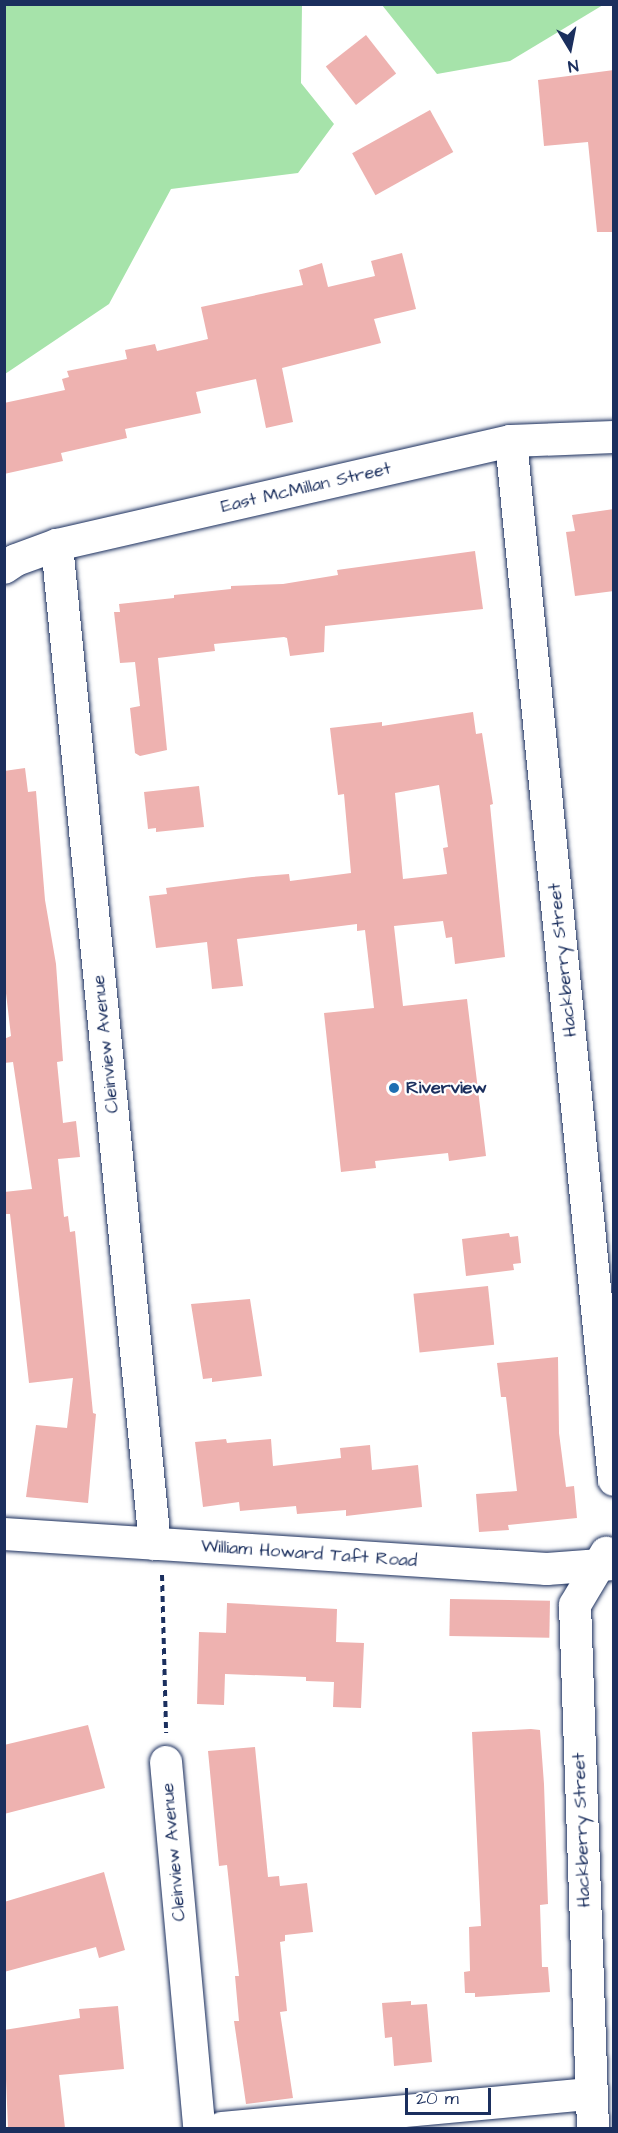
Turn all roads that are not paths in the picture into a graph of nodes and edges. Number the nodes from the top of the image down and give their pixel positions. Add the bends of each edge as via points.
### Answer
1 (614, 437) edge
2 (511, 441) junction
3 (57, 545) junction
4 (4, 568) edge
5 (614, 1480) edge
6 (4, 1534) edge
7 (155, 1544) junction
8 (608, 1558) edge
9 (166, 1762) road end
10 (590, 2094) junction
11 (199, 2128) edge
12 (222, 2128) edge
13 (593, 2128) edge

1 - 2 street, East McMillan Street
2 - 3 street, East McMillan Street
2 - 5 street, Hackberry Street
3 - 4 street, East McMillan Street
3 - 7 street, Cleinview Avenue
6 - 7 street, William Howard Taft Road
7 - 8 street, William Howard Taft Road via 547,1569
8 - 10 street, Hackberry Street via 575,1605
9 - 11 street, Cleinview Avenue
10 - 12 street
10 - 13 street, Hackberry Street

